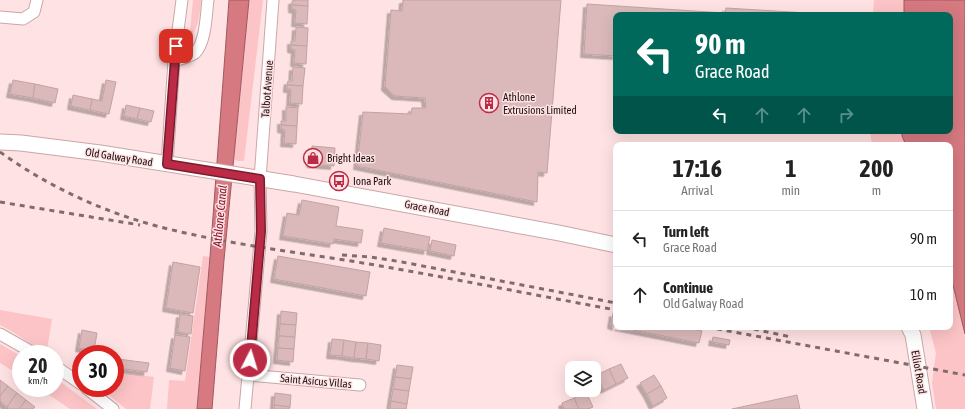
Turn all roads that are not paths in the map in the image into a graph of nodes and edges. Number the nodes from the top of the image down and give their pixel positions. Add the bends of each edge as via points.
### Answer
1 (37, 0) edge
2 (208, 0) edge
3 (273, 0) edge
4 (182, 1) edge
5 (0, 18) edge
6 (174, 61) junction
7 (0, 142) edge
8 (167, 164) junction
9 (238, 175) joint
10 (260, 179) junction
11 (613, 244) edge
12 (911, 331) edge
13 (1, 335) edge
14 (19, 345) edge
15 (248, 374) junction
16 (360, 385) dead end
17 (97, 397) edge
18 (112, 409) edge
19 (245, 409) edge
20 (925, 409) edge

1 - 5 street via 34,12 23,19
2 - 6 street via 204,35 198,49 194,54
3 - 10 street, Talbot Avenue
4 - 6 street
6 - 8 street
7 - 8 main road, Old Galway Road via 92,152
8 - 9 main road, Old Galway Road
9 - 10 main road, Grace Road
10 - 11 main road, Grace Road
10 - 15 street, Talbot Avenue via 261,231
12 - 20 main road, Elliot Road
13 - 14 street
15 - 16 street, Saint Asicus Villas
15 - 19 street, Talbot Avenue
17 - 18 street

